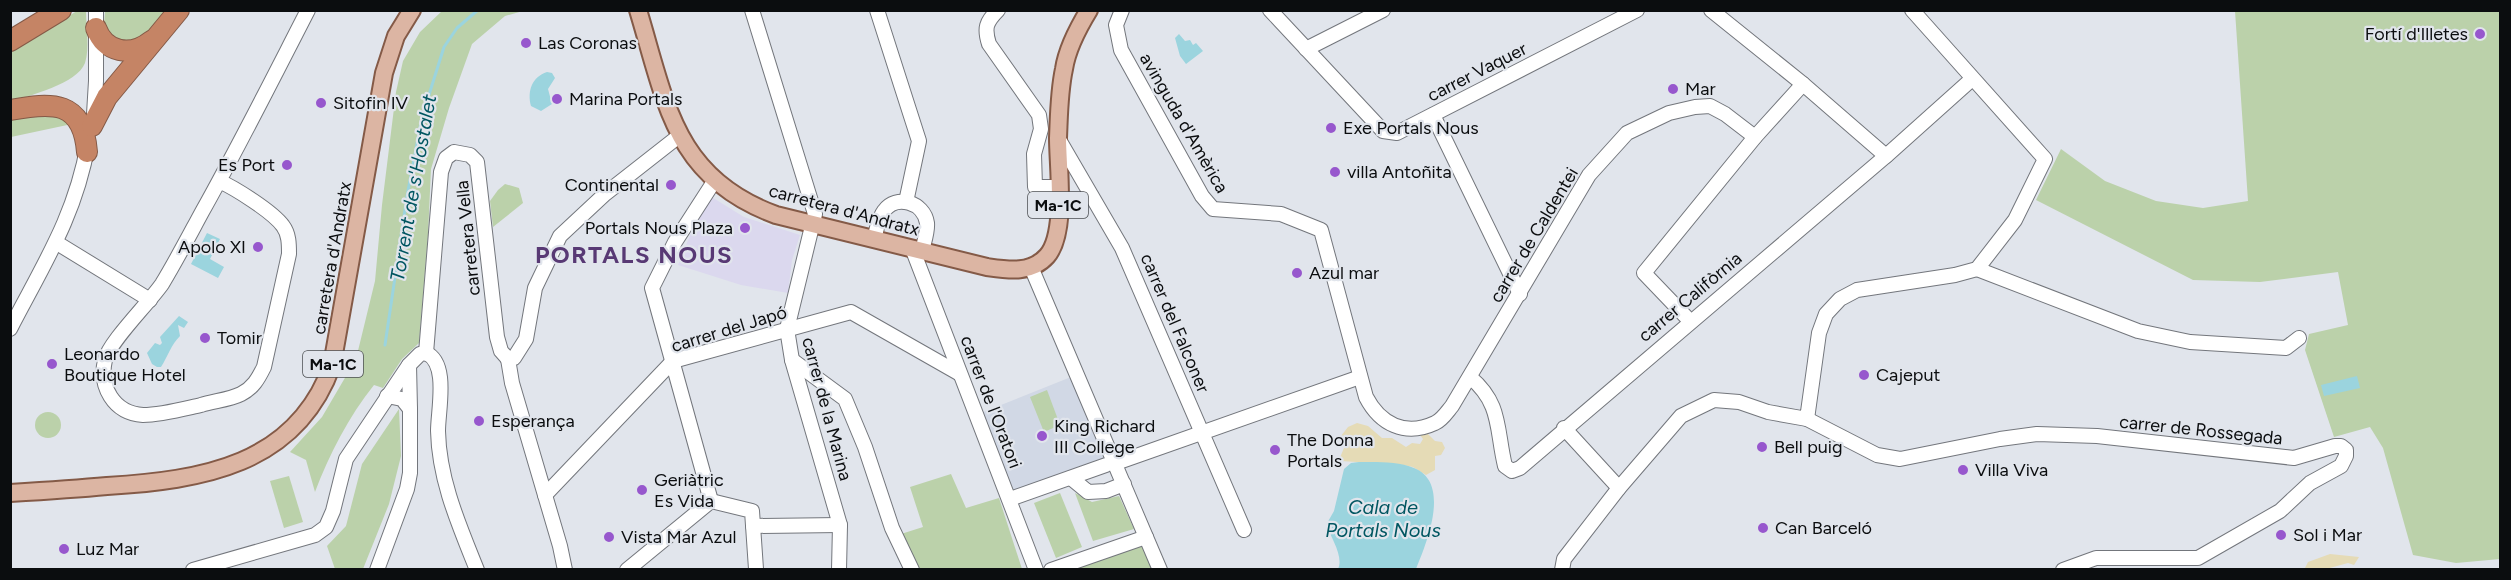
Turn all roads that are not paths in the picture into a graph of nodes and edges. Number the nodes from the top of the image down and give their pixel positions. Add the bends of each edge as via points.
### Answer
1 (61, 10) edge
2 (179, 10) edge
3 (308, 10) edge
4 (412, 10) edge
5 (638, 10) edge
6 (752, 10) edge
7 (877, 10) edge
8 (998, 10) edge
9 (1089, 10) edge
10 (1122, 10) edge
11 (1270, 10) edge
12 (1383, 10) edge
13 (1637, 10) edge
14 (1711, 10) edge
15 (1912, 10) edge
16 (96, 20) edge
17 (158, 36) junction
18 (10, 41) edge
19 (1306, 49) junction
20 (1972, 79) junction
21 (1803, 84) junction
22 (10, 110) edge
23 (1433, 115) junction
24 (92, 126) junction
25 (679, 136) junction
26 (1755, 136) junction
27 (1058, 138) junction
28 (87, 152) junction
29 (1886, 156) junction
30 (715, 180) junction
31 (219, 181) junction
32 (1059, 187) junction
33 (906, 202) junction
34 (813, 224) junction
35 (874, 238) junction
36 (57, 243) junction
37 (917, 249) junction
38 (1031, 267) junction
39 (1977, 269) junction
40 (1520, 294) junction
41 (150, 300) junction
42 (1690, 321) junction
43 (10, 329) edge
44 (787, 329) junction
45 (2299, 338) dead end
46 (426, 353) junction
47 (508, 359) junction
48 (792, 360) junction
49 (673, 361) junction
50 (409, 364) junction
51 (960, 374) junction
52 (1360, 377) junction
53 (1470, 377) junction
54 (387, 396) junction
55 (410, 409) junction
56 (1808, 419) junction
57 (1564, 428) junction
58 (1203, 433) junction
59 (1071, 478) junction
60 (1124, 484) junction
61 (1619, 488) junction
62 (13, 491) edge
63 (545, 495) junction
64 (1010, 499) junction
65 (711, 501) junction
66 (840, 525) junction
67 (753, 526) junction
68 (1244, 530) dead end
69 (1146, 537) junction
70 (756, 569) edge
71 (193, 570) edge
72 (377, 570) edge
73 (477, 570) edge
74 (565, 570) edge
75 (627, 570) edge
76 (838, 570) edge
77 (912, 570) edge
78 (1036, 570) edge
79 (1051, 570) edge
80 (1160, 570) edge
81 (1562, 570) edge
82 (2063, 570) edge

1 - 18 highway
2 - 17 highway
3 - 31 street
4 - 62 main road, carretera d'Andratx / Ma-1C via 396,36 384,73 332,365 303,418 268,448 219,471 155,482
5 - 25 main road, carretera d'Andratx
6 - 34 street via 815,214
7 - 33 street via 919,141
8 - 32 street via 985,30 989,44 1039,115 1035,187
9 - 27 main road, Ma-1C via 1064,68
10 - 52 street, avinguda d'Amèrica via 1116,25 1121,50 1202,196 1213,209 1281,214 1321,230
11 - 19 street, carrer Vaquer
12 - 19 street
13 - 23 street, carrer Vaquer
14 - 21 street
15 - 20 street
16 - 17 highway via 102,41 119,51 134,50
16 - 24 street
17 - 24 highway via 107,97
19 - 23 street, carrer Vaquer via 1383,131 1397,133
20 - 29 street, carrer Califòrnia
20 - 39 street via 2045,159 2015,220
21 - 26 street
21 - 29 street
22 - 28 highway via 48,104 66,109 82,128
23 - 40 street
24 - 28 street
25 - 30 main road, carretera d'Andratx
25 - 47 street via 605,194 560,236 535,288 526,339 514,358
26 - 40 street, carrer de Caldentei via 1710,106 1669,113 1627,133 1589,175
26 - 42 street via 1644,273
27 - 32 main road, Ma-1C
27 - 58 street, carrer del Falconer via 1122,248
28 - 36 street
29 - 42 street, carrer Califòrnia
30 - 34 main road, carretera d'Andratx via 752,206
30 - 49 street via 675,242 652,288
31 - 41 street
31 - 41 street via 274,217 283,225 290,243 264,367 255,384 240,395 145,415 118,405 109,396 103,379 105,358 111,345
32 - 38 main road, Ma-1C via 1056,240 1047,255
33 - 35 street via 886,208
33 - 37 street via 921,209 926,219 927,230
34 - 35 main road, carretera d'Andratx
34 - 44 street, carrer de la Marina
35 - 37 main road, carretera d'Andratx
36 - 41 street
36 - 43 street
37 - 38 main road, carretera d'Andratx via 998,268
37 - 51 street, carrer de l'Oratori
38 - 60 street
39 - 45 street via 2138,331 2190,342 2286,348
39 - 56 street via 1857,290 1840,299 1826,314 1819,333
40 - 53 street, carrer de Caldentei
42 - 57 street, carrer Califòrnia
44 - 48 street, carrer de la Marina
44 - 49 street, carrer del Japó
44 - 51 street, carrer del Japó via 850,312
46 - 47 street, carretera Vella via 441,172 446,158 454,152 470,154 477,162 497,337
46 - 50 street
46 - 73 street via 433,356 440,370 438,432 447,490
47 - 63 street
48 - 66 street, carrer de la Marina
48 - 77 street via 845,399 892,528
49 - 63 street, carrer del Japó
49 - 65 street
50 - 54 street
50 - 55 street
51 - 64 street, carrer de l'Oratori
52 - 53 street, carrer de Caldentei via 1381,420 1407,428 1439,420
52 - 58 street
53 - 57 street, carrer Califòrnia via 1484,388 1493,404 1505,466 1512,471
54 - 55 street via 402,399
54 - 71 street via 346,459 326,527 305,537
55 - 72 street via 407,489
56 - 61 street via 1714,400 1681,416
56 - 82 street, carrer de Rossegada via 1877,455 1900,459 2037,434 2097,436 2294,458 2335,446 2346,450 2341,466 2310,483 2280,511 2198,558 2096,558
57 - 61 street
58 - 59 street
58 - 68 street, carrer del Falconer
59 - 60 street via 1088,492
59 - 64 street
60 - 69 street
61 - 81 street via 1564,559
63 - 74 street
64 - 78 street, carrer de l'Oratori
65 - 67 street via 752,511
65 - 75 street
66 - 67 street
66 - 76 street, carrer de la Marina
67 - 70 street
69 - 79 street
69 - 80 street

